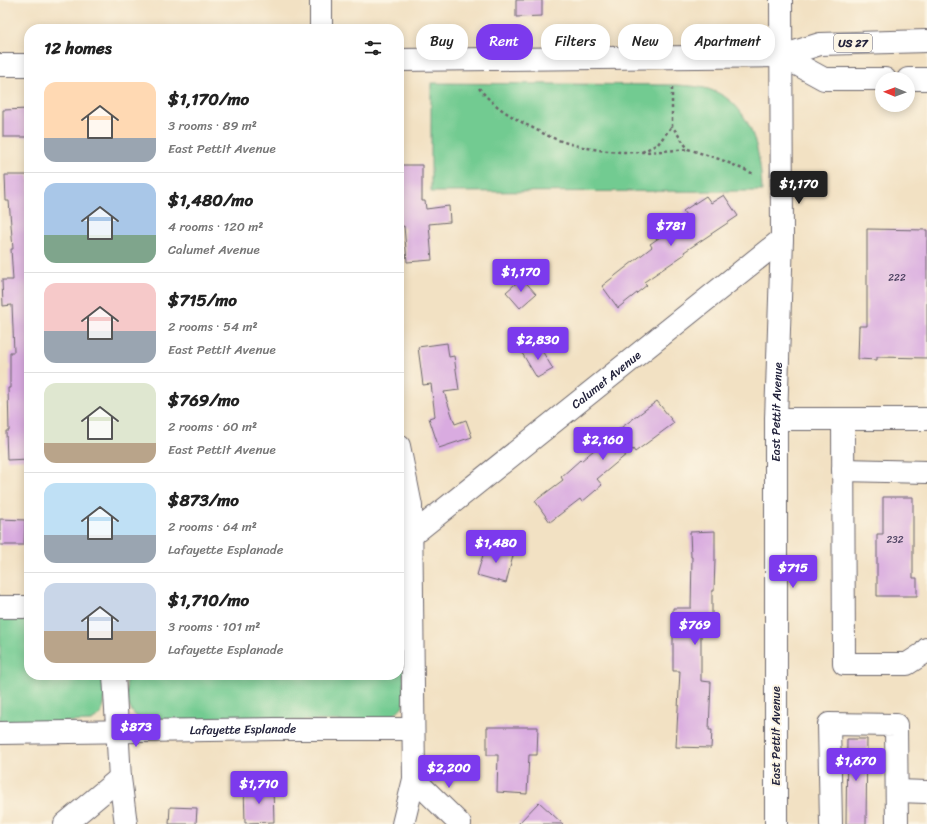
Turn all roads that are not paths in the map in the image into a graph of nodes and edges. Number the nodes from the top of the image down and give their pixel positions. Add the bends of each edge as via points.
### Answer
1 (321, 0) edge
2 (781, 0) edge
3 (321, 24) edge
4 (927, 42) edge
5 (782, 56) junction
6 (404, 60) edge
7 (0, 65) edge
8 (24, 65) edge
9 (875, 79) edge
10 (915, 79) edge
11 (927, 79) edge
12 (782, 239) junction
13 (776, 419) junction
14 (843, 419) junction
15 (927, 419) edge
16 (843, 470) junction
17 (404, 471) edge
18 (927, 472) edge
19 (411, 536) junction
20 (406, 599) edge
21 (0, 607) edge
22 (24, 607) edge
23 (927, 649) edge
24 (114, 680) edge
25 (413, 729) junction
26 (118, 732) junction
27 (0, 733) edge
28 (120, 778) junction
29 (414, 779) junction
30 (897, 791) junction
31 (927, 792) edge
32 (65, 824) edge
33 (126, 824) edge
34 (403, 824) edge
35 (460, 824) edge
36 (776, 824) edge
37 (831, 824) edge
38 (897, 824) edge

1 - 3 main road
2 - 5 main road, East Pettit Avenue
4 - 5 main road, US 27 via 820,44
5 - 6 main road, US 27
5 - 9 main road, US 27 via 824,79
5 - 12 main road, East Pettit Avenue
7 - 8 main road
10 - 11 main road
12 - 13 main road, East Pettit Avenue
12 - 19 main road, Calumet Avenue
13 - 14 main road
13 - 36 main road, East Pettit Avenue
14 - 15 main road
14 - 16 main road
16 - 18 main road
16 - 23 main road via 844,664 907,664
17 - 19 main road via 411,506
19 - 20 main road
20 - 25 main road
21 - 22 main road
24 - 26 main road
25 - 26 main road, Lafayette Esplanade
25 - 29 main road
26 - 27 main road, Lafayette Esplanade
26 - 28 main road
28 - 32 main road
28 - 33 main road
29 - 34 main road
29 - 35 main road
30 - 31 main road
30 - 37 main road via 896,725 829,724
30 - 38 main road

